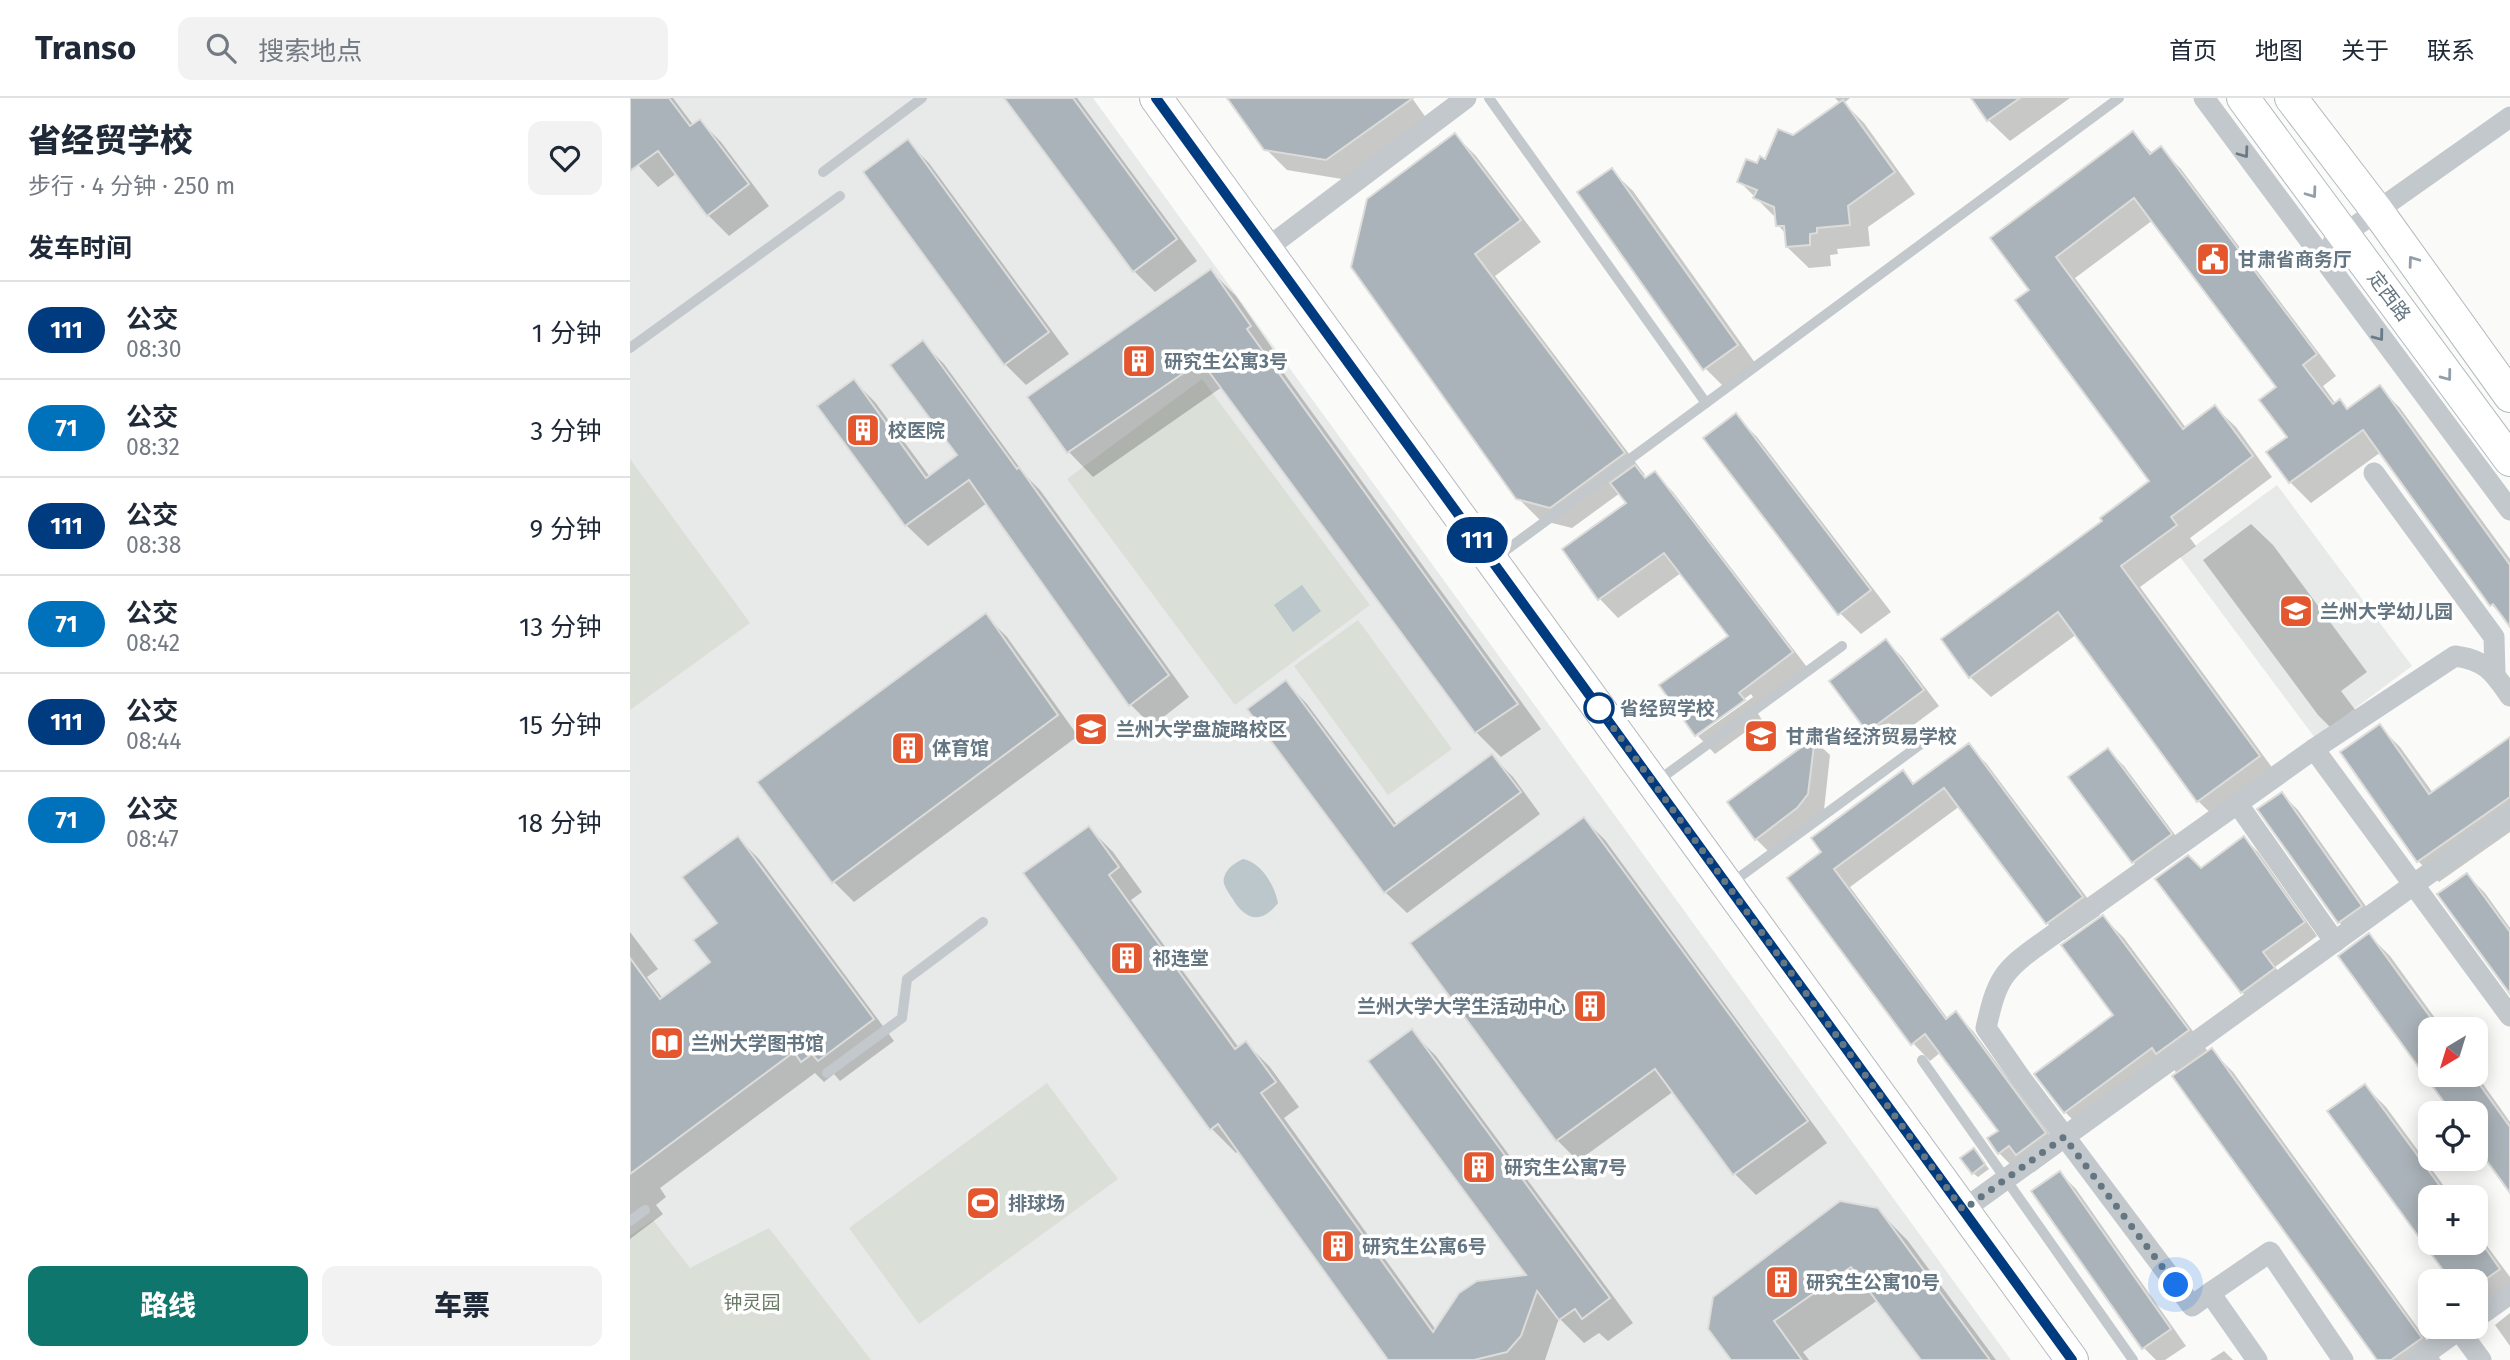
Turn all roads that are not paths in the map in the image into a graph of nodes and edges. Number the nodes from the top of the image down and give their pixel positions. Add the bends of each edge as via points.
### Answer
1 (922, 98) edge
2 (1156, 98) edge
3 (1466, 98) edge
4 (1489, 98) edge
5 (2119, 98) edge
6 (2204, 98) edge
7 (2243, 98) edge
8 (2291, 98) edge
9 (2510, 117) edge
10 (822, 172) dead end
11 (840, 196) dead end
12 (2378, 212) junction
13 (2343, 235) junction
14 (1266, 249) junction
15 (2317, 253) junction
16 (630, 348) edge
17 (2510, 396) edge
18 (1706, 403) junction
19 (2510, 460) edge
20 (2374, 473) dead end
21 (2510, 510) edge
22 (1492, 561) junction
23 (1842, 646) dead end
24 (2495, 674) junction
25 (2510, 696) edge
26 (1921, 744) dead end
27 (2315, 749) junction
28 (1654, 784) junction
29 (2238, 803) junction
30 (2507, 822) edge
31 (2414, 885) junction
32 (1728, 886) junction
33 (983, 922) dead end
34 (2335, 942) junction
35 (2510, 1016) edge
36 (1922, 1060) dead end
37 (827, 1073) dead end
38 (2064, 1137) junction
39 (2007, 1179) junction
40 (645, 1210) dead end
41 (1963, 1210) junction
42 (630, 1221) edge
43 (2210, 1293) junction
44 (2510, 1294) edge
45 (2488, 1310) edge
46 (2447, 1339) edge
47 (2467, 1339) edge
48 (2072, 1360) edge
49 (2133, 1360) edge
50 (2258, 1360) edge
51 (2343, 1360) edge
52 (2417, 1360) edge
53 (2481, 1360) edge

1 - 10 lane
2 - 14 street
3 - 14 street
4 - 18 lane
5 - 18 lane
6 -> 15 street
7 -> 13 street, 定西路
8 - 12 street, 定西路
9 - 12 street
11 - 16 lane
12 - 13 street
17 -> 12 street, 定西路
13 - 15 street
13 -> 19 street, 定西路
14 - 22 street
15 -> 21 street
18 - 22 lane
20 - 24 street via 2494,637
22 - 28 street
23 - 28 lane
24 - 25 street
24 - 27 street via 2474,659 2455,656
26 - 32 lane
27 - 29 street
27 - 31 street
28 - 32 street
29 - 34 street
29 - 38 street via 2014,963 1995,991 1986,1028
30 - 31 street
31 - 34 street
31 - 35 street
32 - 41 street
33 - 37 lane via 907,979 902,1018
34 - 38 street
36 - 39 lane
38 - 39 street
38 - 43 street via 2192,1306
39 - 41 street
39 - 49 lane
40 - 42 lane
41 - 48 street
43 - 50 street
43 - 51 street via 2270,1252
44 - 45 street
46 - 52 street
47 - 53 street

